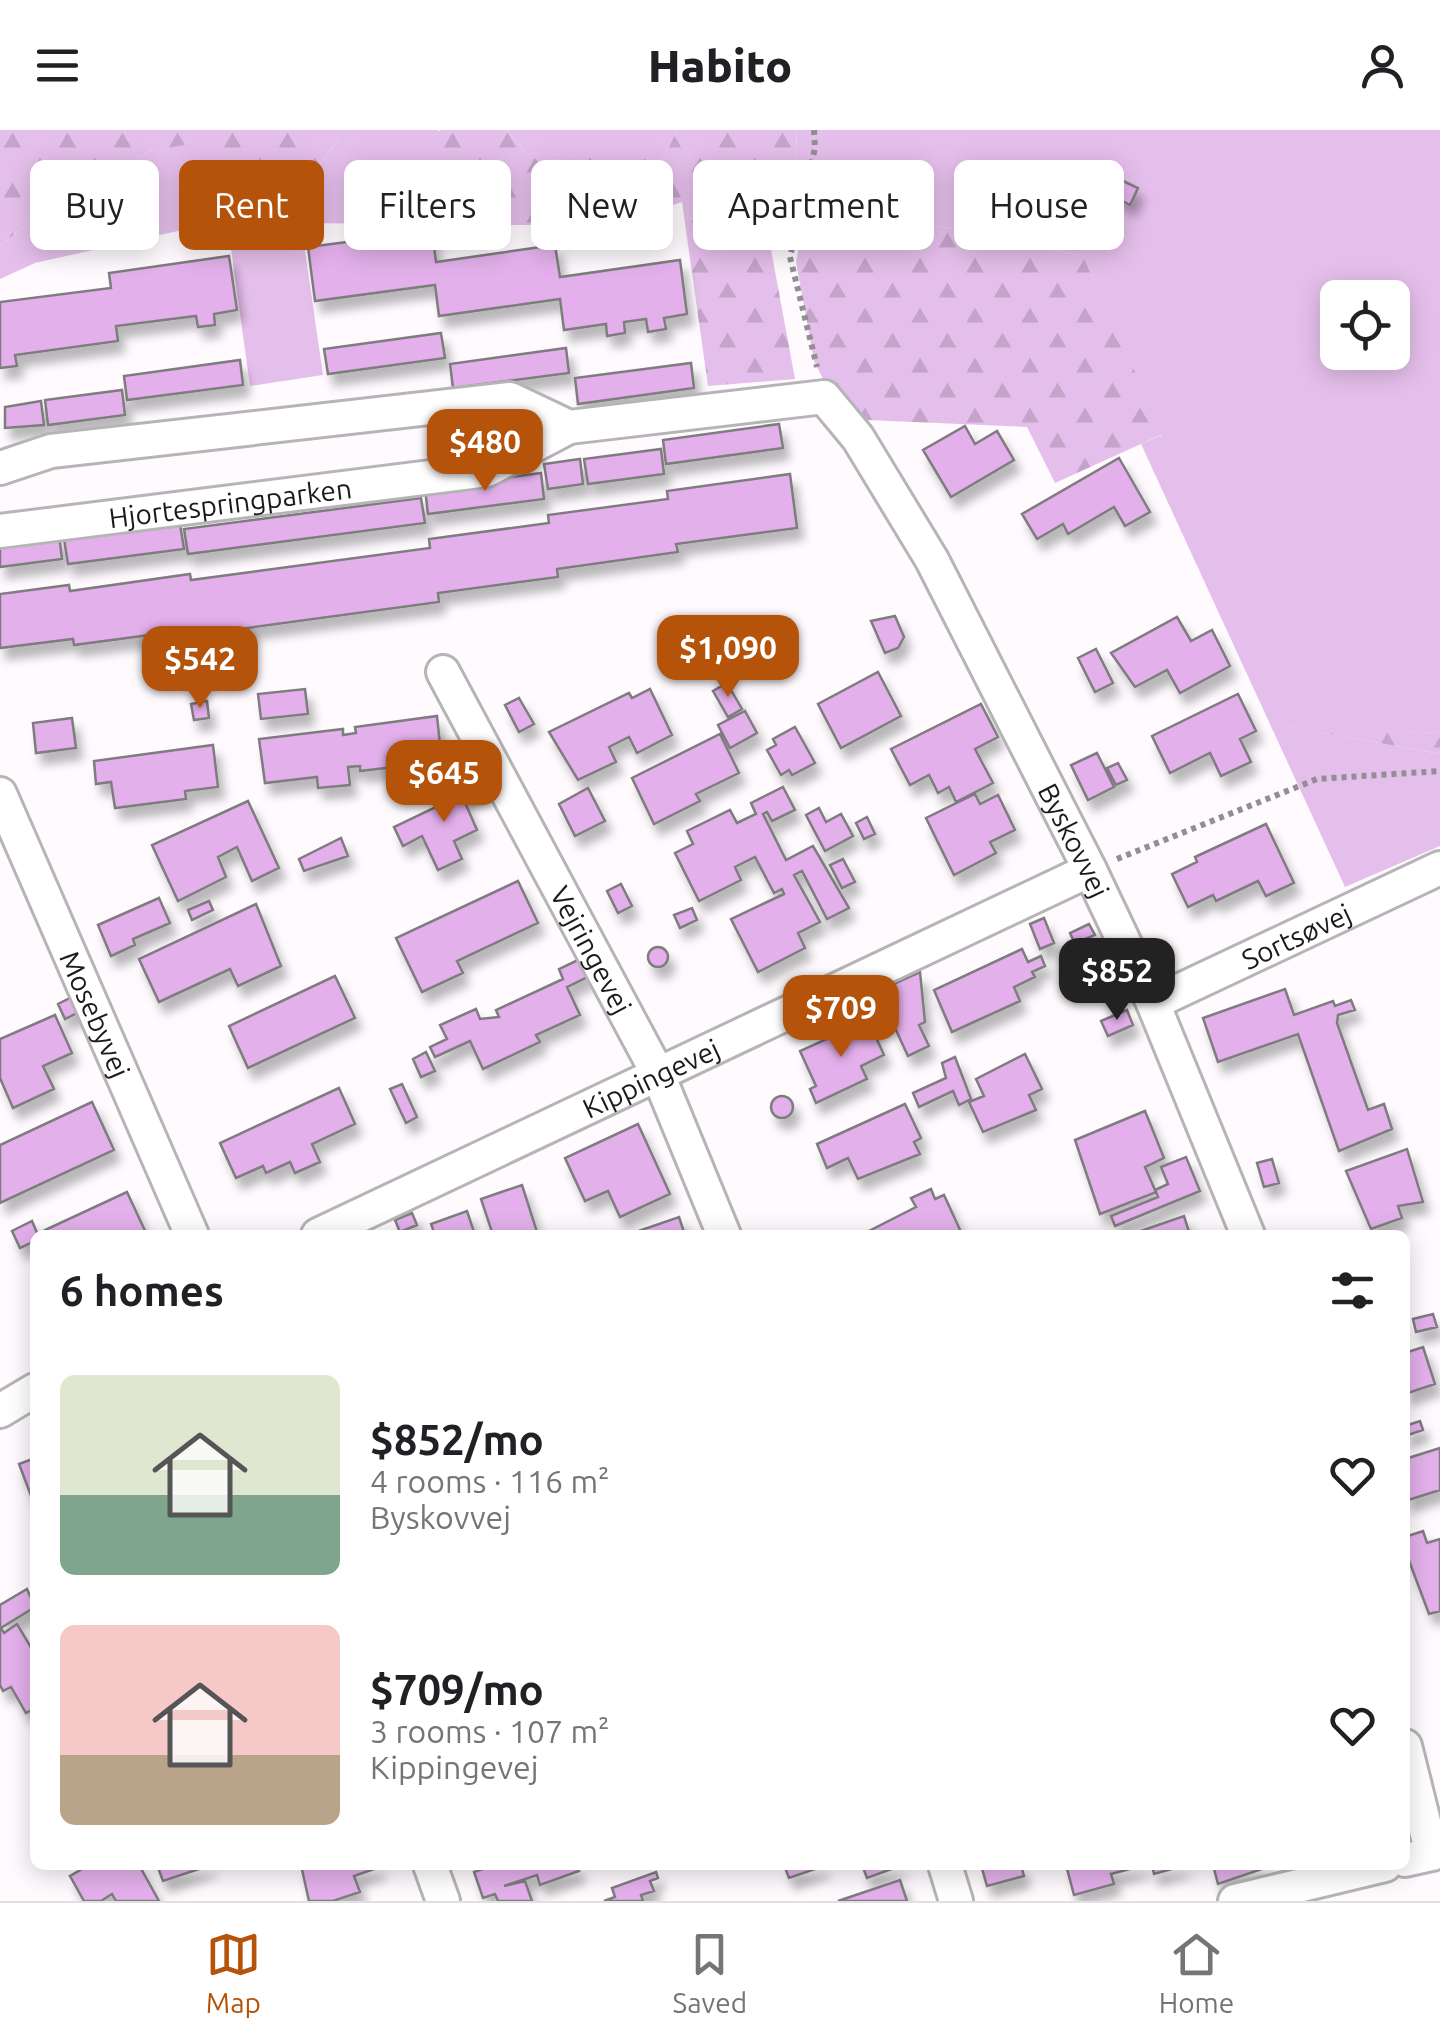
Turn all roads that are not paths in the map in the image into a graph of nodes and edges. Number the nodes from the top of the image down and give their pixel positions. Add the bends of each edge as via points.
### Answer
1 (569, 427) junction
2 (0, 468) edge
3 (0, 531) edge
4 (932, 560) joint
5 (443, 672) dead end
6 (0, 794) edge
7 (1440, 868) edge
8 (1090, 870) junction
9 (1153, 1003) junction
10 (657, 1072) junction
11 (190, 1230) edge
12 (328, 1230) edge
13 (722, 1230) edge
14 (1246, 1230) edge
15 (30, 1393) edge
16 (0, 1411) edge
17 (1410, 1789) edge
18 (1418, 1857) edge
19 (432, 1870) edge
20 (947, 1870) edge
21 (1364, 1870) edge
22 (443, 1901) edge
23 (956, 1901) edge
24 (1234, 1901) edge

1 - 2 street via 510,399 51,451
1 - 3 street, Hjortespringparken via 487,470
1 - 4 street, Hjortespringparken via 824,397 858,438
4 - 8 street, Byskovvej
5 - 10 street, Vejringevej
6 - 11 street, Mosebyvej
7 - 9 street, Sortsøvej
8 - 9 street, Byskovvej
8 - 10 street, Kippingevej
9 - 14 street, Byskovvej
10 - 12 street, Kippingevej
10 - 13 street, Vejringevej
15 - 16 street
17 - 18 street
19 - 22 street
20 - 23 street
21 - 24 street

